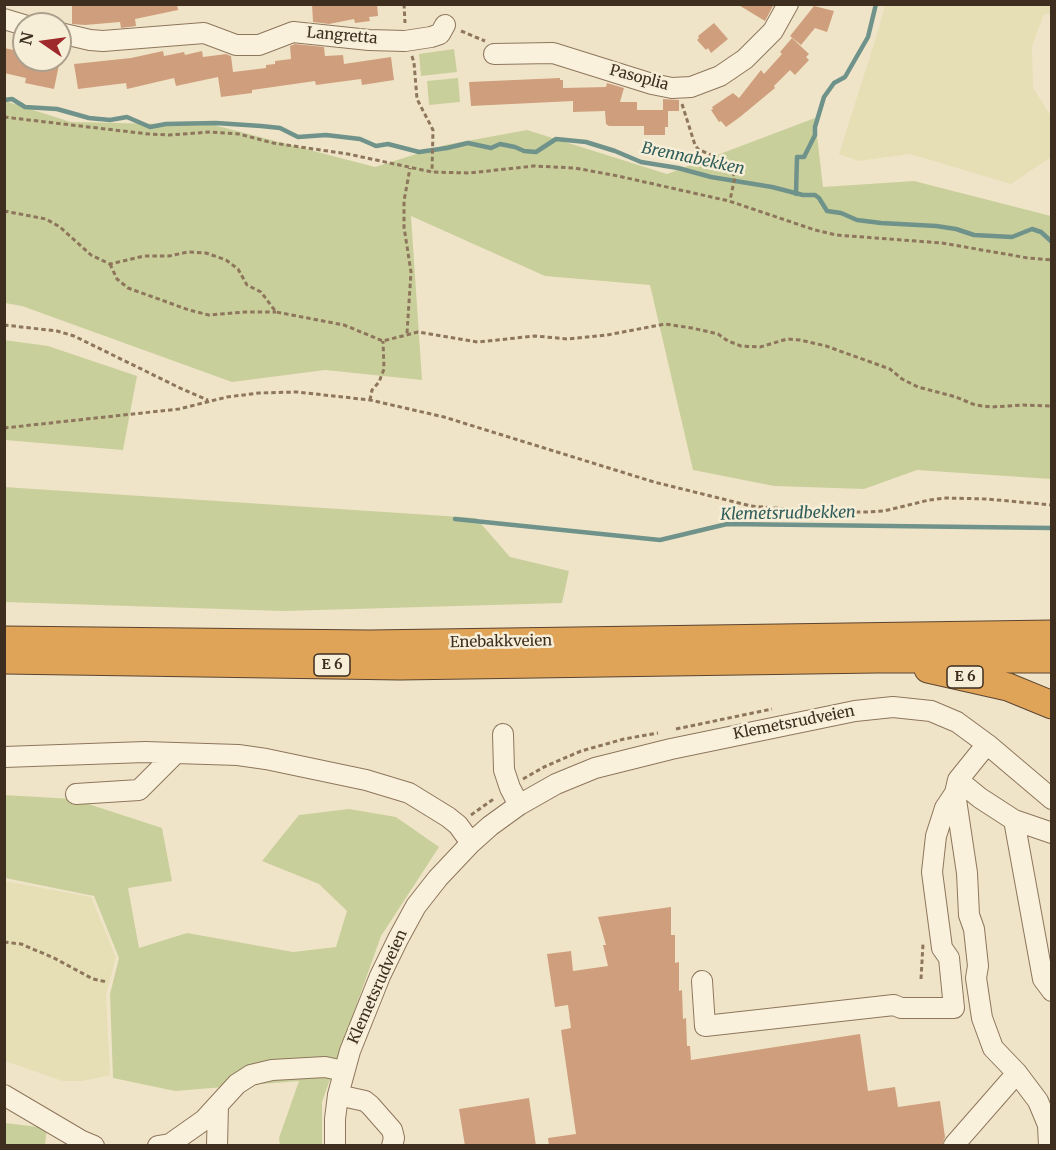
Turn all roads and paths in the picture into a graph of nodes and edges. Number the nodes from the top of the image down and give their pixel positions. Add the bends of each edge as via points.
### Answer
1 (788, 4) edge
2 (445, 25) dead end
3 (72, 36) edge
4 (407, 40) junction
5 (494, 54) dead end
6 (682, 105) dead end
7 (4, 117) edge
8 (410, 168) junction
9 (432, 172) junction
10 (729, 201) junction
11 (4, 211) edge
12 (1052, 260) edge
13 (110, 264) junction
14 (276, 312) junction
15 (4, 325) edge
16 (407, 334) junction
17 (383, 341) junction
18 (210, 400) junction
19 (370, 400) junction
20 (1052, 406) edge
21 (4, 428) edge
22 (1052, 505) edge
23 (1052, 621) edge
24 (1052, 634) edge
25 (4, 640) edge
26 (998, 645) junction
27 (877, 659) junction
28 (1052, 659) edge
29 (4, 660) edge
30 (1052, 705) edge
31 (503, 734) dead end
32 (987, 744) junction
33 (176, 753) junction
34 (4, 757) edge
35 (956, 787) junction
36 (76, 794) dead end
37 (1052, 799) edge
38 (519, 806) junction
39 (1014, 820) junction
40 (1052, 833) edge
41 (471, 843) junction
42 (4, 942) edge
43 (702, 981) dead end
44 (107, 982) dead end
45 (1052, 991) edge
46 (954, 1008) junction
47 (985, 1028) junction
48 (344, 1071) junction
49 (1017, 1073) junction
50 (4, 1095) edge
51 (338, 1095) junction
52 (218, 1105) junction
53 (954, 1144) edge
54 (94, 1146) edge
55 (158, 1146) edge
56 (217, 1146) edge
57 (335, 1146) edge
58 (391, 1146) edge
59 (1049, 1146) edge

1 - 5 street, Pasoplia via 773,31 745,59 720,76 691,87 652,84 553,53
2 - 4 street, Langretta via 440,34
3 - 4 street, Langretta via 103,41 204,33 236,45 259,45 293,32
4 - 9 path via 414,63 417,99 433,130
6 - 10 path via 695,145 721,159 735,177
7 - 8 path via 148,134 239,134
8 - 9 path
8 - 16 path via 404,201 411,272
9 - 10 path via 557,166
10 - 12 path via 836,235 942,243
11 - 13 path via 46,219 91,255
13 - 14 path via 117,279 128,288 189,310 209,315
13 - 14 path via 144,255 206,253 232,264 247,285 261,292
14 - 17 path via 344,326
15 - 18 path via 74,336
16 - 17 path
16 - 20 path via 418,332 478,342 535,336 568,339 665,324 718,334 741,346 760,347 787,339 826,345 890,369 918,387 975,405
17 - 19 path via 384,369
18 - 19 path via 287,392
18 - 21 path via 179,409
19 - 22 path via 455,420 654,482 752,506 866,512 946,498
23 - 26 highway, E 6
24 - 26 highway, E 6
25 - 26 highway, Enebakkveien / E 6
26 - 27 highway, Enebakkveien / E 6
26 - 28 highway, E 6
27 - 29 highway, Enebakkveien / E 6 via 400,666
27 - 30 highway, E 6 via 991,682
31 - 38 street via 504,770
32 - 35 street
32 - 37 street, Klemetsrudveien
32 - 38 street, Klemetsrudveien via 957,722 931,711 874,708 612,763 566,780
33 - 34 street
33 - 36 street via 140,790
33 - 41 street via 266,759 392,787 441,812 458,825
35 - 39 street
35 - 46 street via 936,836 932,872 942,948 949,958
35 - 47 street
38 - 41 street, Klemetsrudveien
39 - 40 street
39 - 45 street via 1043,979
41 - 48 street, Klemetsrudveien via 416,906 364,1013
42 - 44 path via 21,944
43 - 46 street via 705,1026 894,1005
46 - 47 street
47 - 49 street via 993,1048
48 - 51 street, Klemetsrudveien
48 - 52 street via 324,1067 272,1070 237,1084
49 - 53 street
49 - 59 street via 1038,1101 1048,1125
50 - 54 street
51 - 57 street, Klemetsrudveien
51 - 58 street via 365,1101 392,1130
52 - 55 street via 170,1144
52 - 56 street

